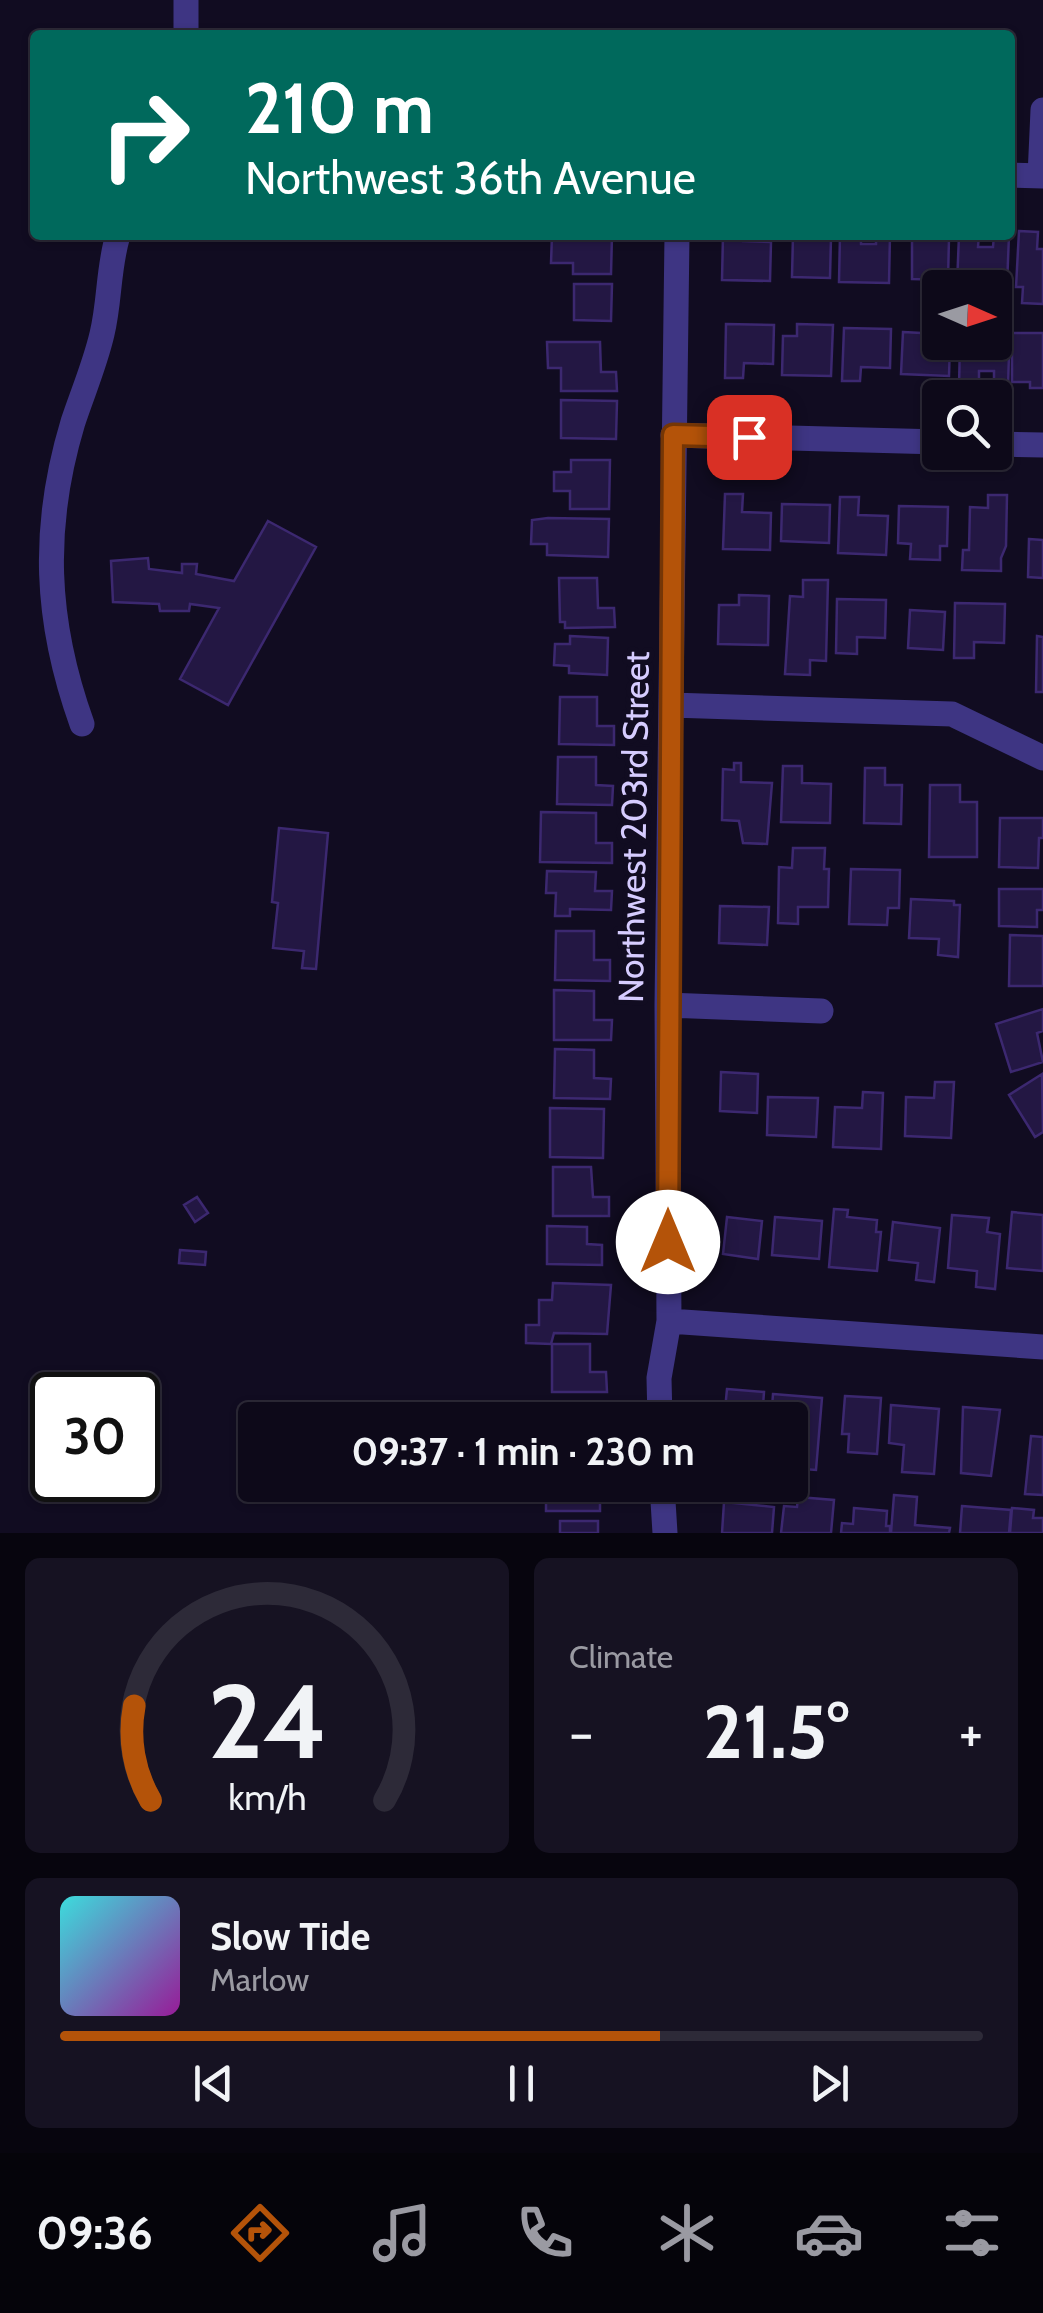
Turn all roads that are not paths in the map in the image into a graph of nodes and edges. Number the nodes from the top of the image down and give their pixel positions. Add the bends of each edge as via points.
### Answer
1 (186, 0) edge
2 (186, 30) edge
3 (1043, 110) edge
4 (1015, 175) edge
5 (1042, 176) edge
6 (117, 240) edge
7 (676, 240) edge
8 (673, 435) junction
9 (922, 442) edge
10 (1012, 444) edge
11 (1043, 445) edge
12 (671, 705) junction
13 (82, 724) dead end
14 (1043, 758) edge
15 (667, 1005) junction
16 (821, 1011) dead end
17 (669, 1321) junction
18 (1043, 1347) edge
19 (660, 1402) edge
20 (663, 1502) edge
21 (665, 1533) edge

1 - 2 street
3 - 5 street
4 - 5 street
6 - 13 street via 103,331 73,422 52,538 52,600 64,672
7 - 8 street, Northwest 203rd Street
8 - 9 street
8 - 12 street, Northwest 203rd Street
10 - 11 street
12 - 14 street via 952,714
12 - 15 street, Northwest 203rd Street
15 - 16 street
15 - 17 street, Northwest 203rd Street
17 - 18 street
17 - 19 street, Northwest 203rd Street
20 - 21 street

